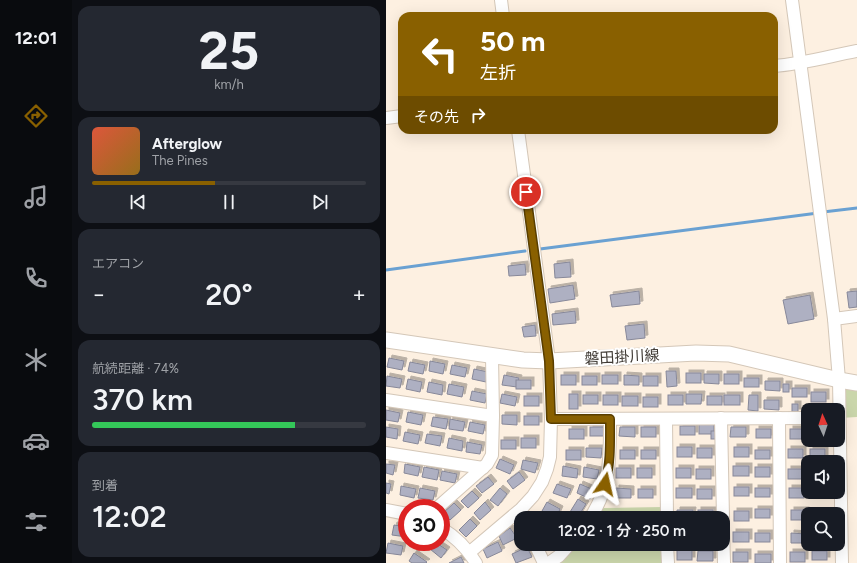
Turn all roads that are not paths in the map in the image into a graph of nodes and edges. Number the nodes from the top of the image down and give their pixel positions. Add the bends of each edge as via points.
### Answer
1 (501, 0) edge
2 (792, 0) edge
3 (502, 12) edge
4 (857, 52) edge
5 (800, 62) junction
6 (778, 66) edge
7 (398, 116) edge
8 (386, 118) edge
9 (519, 134) edge
10 (857, 316) edge
11 (834, 319) junction
12 (386, 340) edge
13 (492, 356) junction
14 (549, 361) junction
15 (839, 380) junction
16 (857, 383) edge
17 (386, 400) edge
18 (839, 403) edge
19 (493, 416) junction
20 (721, 418) junction
21 (779, 418) junction
22 (801, 418) edge
23 (551, 419) junction
24 (610, 419) junction
25 (666, 419) junction
26 (840, 447) edge
27 (386, 453) edge
28 (483, 468) junction
29 (447, 499) edge
30 (386, 510) edge
31 (523, 511) edge
32 (594, 511) edge
33 (667, 511) edge
34 (723, 511) edge
35 (398, 512) edge
36 (514, 522) edge
37 (450, 533) edge
38 (538, 551) edge
39 (564, 551) edge
40 (668, 551) edge
41 (724, 551) edge
42 (470, 552) junction
43 (476, 563) edge
44 (544, 563) edge
45 (549, 563) edge
46 (668, 563) edge
47 (724, 563) edge
48 (780, 563) edge
49 (842, 563) edge

1 - 3 street
2 - 5 street
4 - 5 street
5 - 6 street
5 - 11 street
7 - 8 street
9 - 14 street
10 - 11 street
11 - 15 street
12 - 13 main road, 磐田掛川線
13 - 14 main road, 磐田掛川線
13 - 19 street
14 - 15 main road, 磐田掛川線 via 696,353 730,354
14 - 23 street
15 - 16 main road, 磐田掛川線
15 - 18 street
17 - 19 street
19 - 28 street via 492,455
20 - 21 street
20 - 25 street
20 - 34 street
21 - 22 street
21 - 48 street
23 - 24 street
23 - 31 street via 550,457 547,469 542,482
24 - 25 street
24 - 32 street via 608,474 603,495
25 - 33 street
26 - 49 street
27 - 28 street
28 - 29 street
30 - 35 street
36 - 42 street
37 - 42 street
38 - 44 street
39 - 45 street
40 - 46 street
41 - 47 street
42 - 43 street

